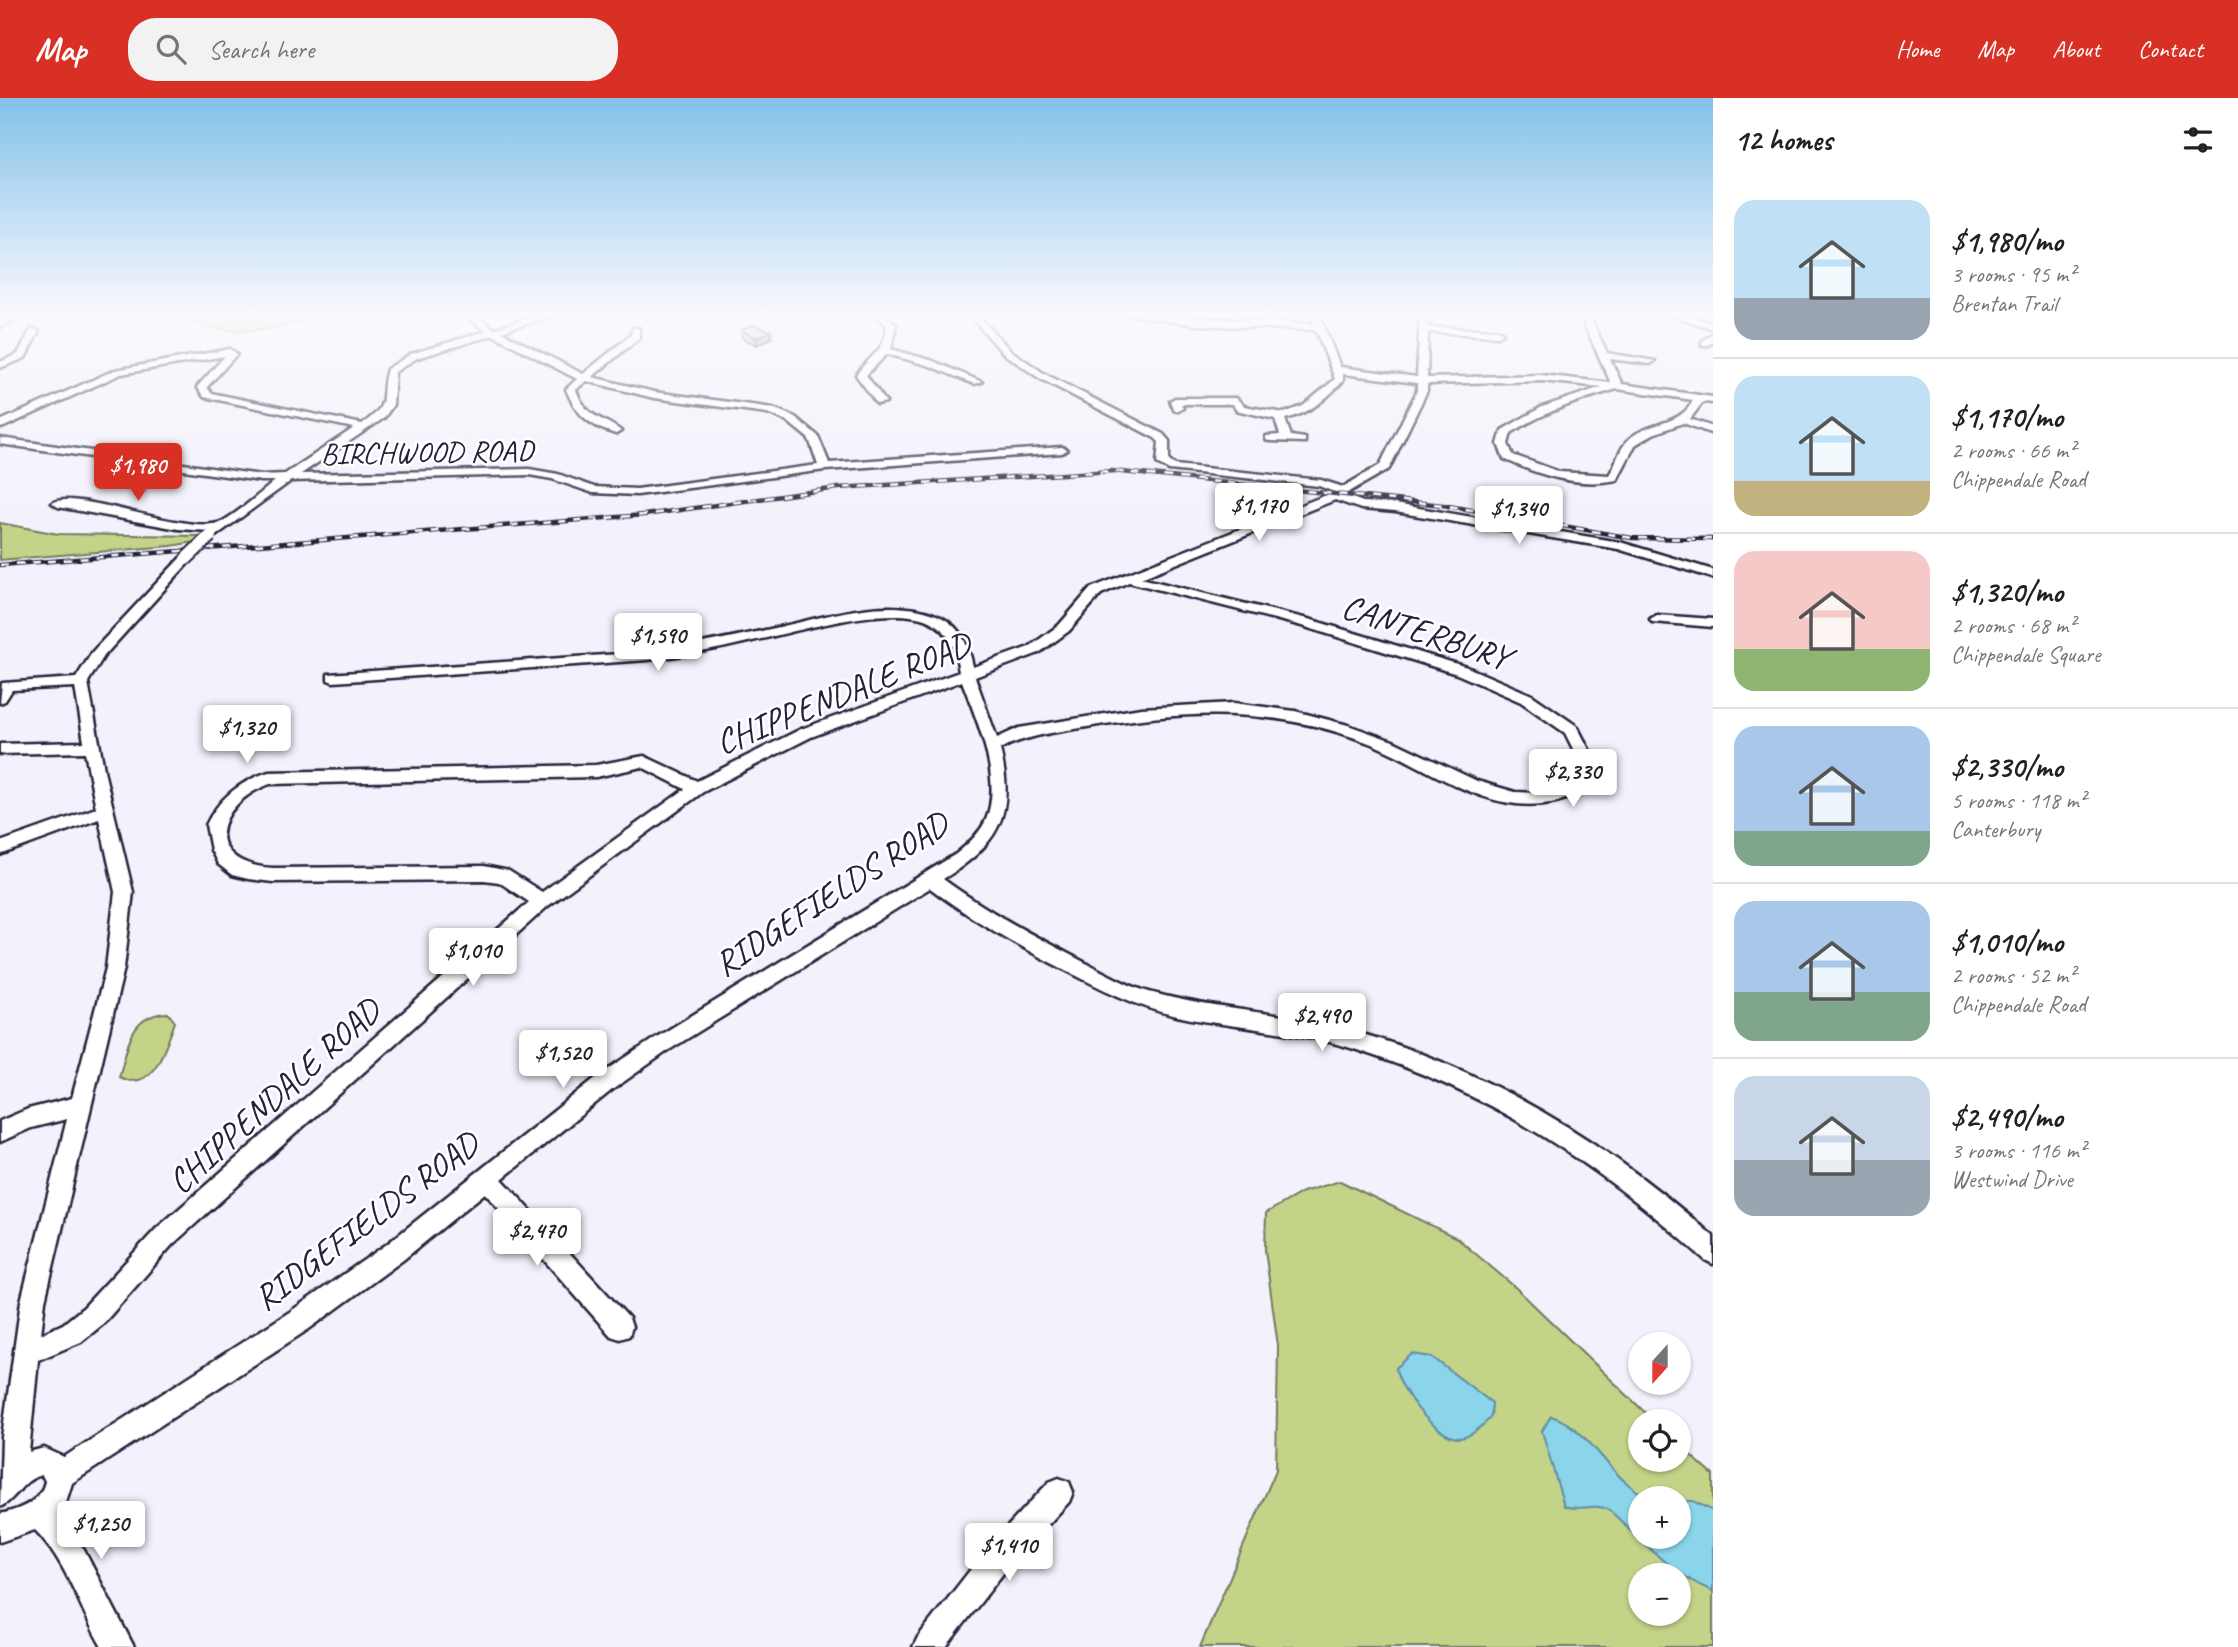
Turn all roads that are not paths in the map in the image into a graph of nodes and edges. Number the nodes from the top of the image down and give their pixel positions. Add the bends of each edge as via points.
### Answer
1 (88, 385) edge
2 (204, 385) edge
3 (389, 385) edge
4 (574, 385) edge
5 (615, 385) edge
6 (869, 385) edge
7 (1060, 385) edge
8 (1334, 385) edge
9 (1422, 385) edge
10 (1611, 385) edge
11 (1618, 386) junction
12 (1699, 398) junction
13 (1713, 400) edge
14 (881, 402) dead end
15 (1178, 408) dead end
16 (1280, 418) junction
17 (1684, 420) junction
18 (0, 425) edge
19 (363, 427) junction
20 (616, 430) dead end
21 (1713, 431) edge
22 (1270, 438) dead end
23 (1287, 439) junction
24 (1301, 440) dead end
25 (0, 441) edge
26 (1062, 450) dead end
27 (825, 467) junction
28 (284, 480) junction
29 (1340, 493) junction
30 (58, 503) dead end
31 (215, 532) junction
32 (1713, 574) edge
33 (1128, 578) junction
34 (1657, 619) dead end
35 (1713, 623) edge
36 (967, 675) junction
37 (333, 677) dead end
38 (81, 682) junction
39 (0, 698) edge
40 (992, 746) junction
41 (92, 747) junction
42 (0, 749) edge
43 (696, 788) junction
44 (107, 810) junction
45 (0, 849) edge
46 (932, 880) junction
47 (542, 901) junction
48 (81, 1106) junction
49 (0, 1132) edge
50 (487, 1179) junction
51 (1713, 1252) edge
52 (620, 1327) dead end
53 (25, 1353) junction
54 (59, 1476) junction
55 (5, 1485) edge
56 (1059, 1492) dead end
57 (38, 1515) junction
58 (3, 1526) edge
59 (110, 1643) edge
60 (928, 1647) edge

1 - 18 street
2 - 19 street via 208,395
3 - 19 street via 388,405
4 - 20 street via 575,405 589,421
5 - 27 street via 769,410 792,419 814,438
6 - 14 street
7 - 29 street via 1159,436 1164,441 1163,463 1172,468 1321,483
8 - 16 street via 1298,413
9 - 29 street, CHIPPENDALE ROAD via 1392,457 1375,475
10 - 11 street
11 - 12 street
11 - 17 street via 1528,416 1506,432 1503,444 1508,457 1559,476 1590,481 1613,478 1631,443
12 - 13 street
12 - 17 street via 1696,411
15 - 16 street via 1175,401 1236,401 1241,408
16 - 23 street
17 - 21 street
19 - 28 street
22 - 23 street
23 - 24 street
25 - 28 street, BIRCHWOOD ROAD
26 - 27 street, BIRCHWOOD ROAD
27 - 28 street, BIRCHWOOD ROAD via 637,492 593,489 529,472
28 - 31 street
29 - 32 street via 1361,505 1620,546
29 - 33 street, CHIPPENDALE ROAD
30 - 31 street via 89,505 133,519
31 - 38 street, bridge via 98,654
33 - 36 street, CHIPPENDALE ROAD via 1087,598 1046,644
33 - 40 street, CANTERBURY via 1415,653 1498,685 1568,726 1586,750 1584,779 1565,794 1550,797 1495,795 1340,727 1242,708 1203,707 1019,733
34 - 35 street
36 - 37 street, RIDGEFIELDS ROAD via 951,628 930,615 901,610 836,618 670,654
36 - 40 street, RIDGEFIELDS ROAD
36 - 43 street, CHIPPENDALE ROAD via 806,733
38 - 39 street via 7,686
38 - 41 street
40 - 46 street, RIDGEFIELDS ROAD via 998,805 990,829 962,859
41 - 42 street
41 - 44 street
43 - 47 street, CHIPPENDALE ROAD
43 - 47 street via 644,761 597,771 269,778 228,803 214,825 220,855 239,872 484,873 503,876
44 - 45 street
44 - 48 street via 124,892 121,933
46 - 50 street, RIDGEFIELDS ROAD via 662,1044 605,1083
46 - 51 street via 1000,928 1130,994 1198,1012 1351,1039 1535,1115 1612,1165
47 - 53 street, CHIPPENDALE ROAD via 164,1237 93,1316 72,1333
48 - 49 street via 28,1119
48 - 53 street via 33,1301
50 - 52 street
50 - 54 street, RIDGEFIELDS ROAD via 300,1320
53 - 55 street
54 - 55 street via 57,1468 44,1461 25,1466
54 - 57 street via 54,1496
56 - 60 street via 995,1562
57 - 58 street via 18,1527
57 - 59 street via 64,1542

